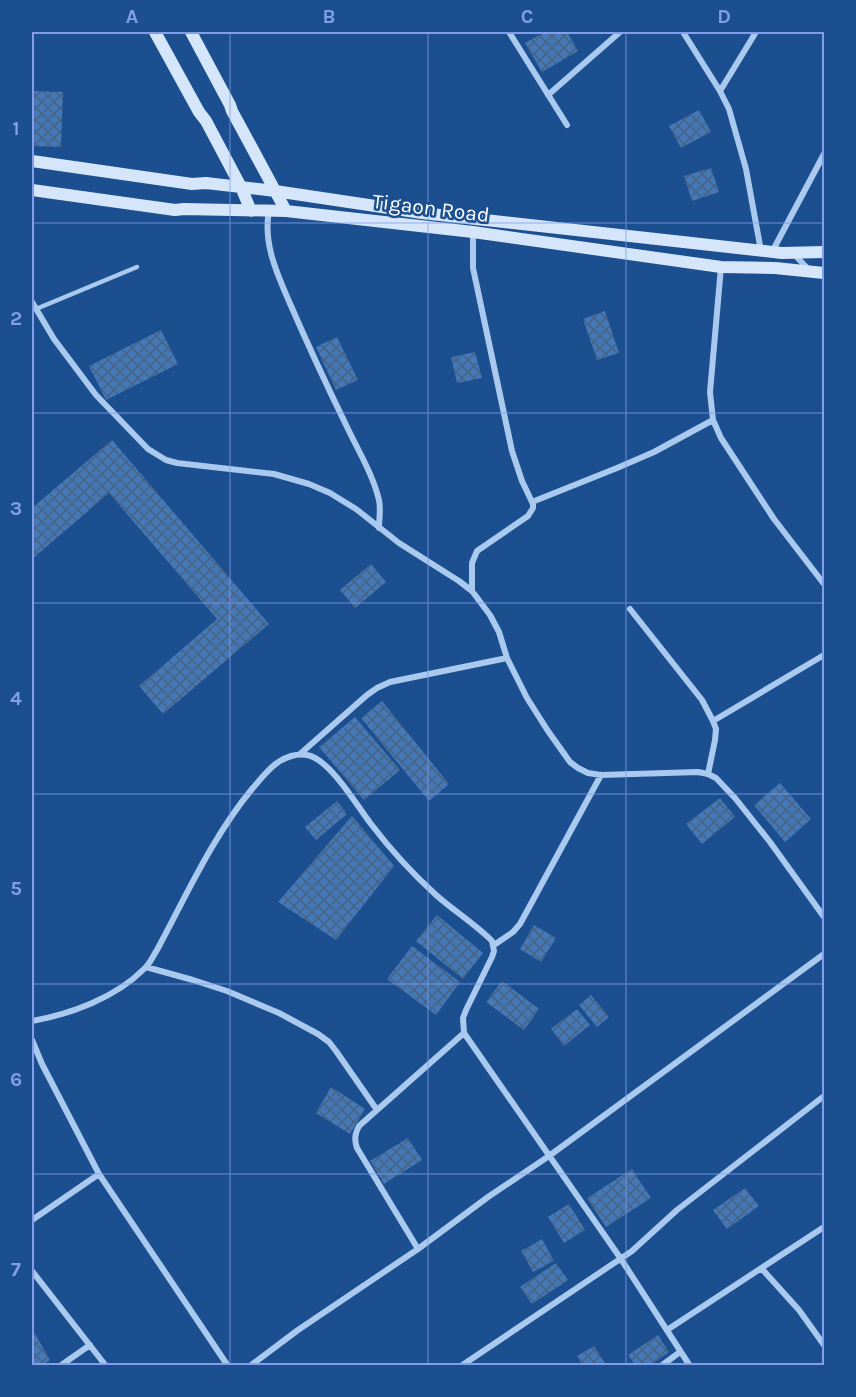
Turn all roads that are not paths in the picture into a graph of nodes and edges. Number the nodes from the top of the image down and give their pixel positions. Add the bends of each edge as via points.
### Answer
1 (155, 32) edge
2 (191, 32) edge
3 (509, 32) edge
4 (620, 32) edge
5 (683, 32) edge
6 (756, 32) edge
7 (720, 91) junction
8 (548, 95) junction
9 (567, 125) dead end
10 (825, 154) edge
11 (32, 160) edge
12 (241, 187) junction
13 (32, 190) edge
14 (275, 191) junction
15 (251, 211) junction
16 (269, 211) junction
17 (286, 211) junction
18 (473, 232) junction
19 (777, 252) junction
20 (825, 252) edge
21 (136, 267) dead end
22 (721, 267) junction
23 (811, 272) junction
24 (825, 273) edge
25 (825, 280) edge
26 (32, 302) edge
27 (36, 309) junction
28 (713, 420) junction
29 (532, 502) junction
30 (379, 528) junction
31 (825, 584) edge
32 (472, 591) junction
33 (630, 609) dead end
34 (825, 656) edge
35 (507, 658) junction
36 (713, 721) junction
37 (299, 755) junction
38 (708, 774) junction
39 (601, 775) junction
40 (825, 917) edge
41 (494, 945) junction
42 (825, 954) edge
43 (146, 968) junction
44 (32, 1021) edge
45 (464, 1033) junction
46 (32, 1040) edge
47 (825, 1096) edge
48 (377, 1110) junction
49 (549, 1156) junction
50 (99, 1174) junction
51 (32, 1220) edge
52 (825, 1227) edge
53 (418, 1249) junction
54 (621, 1259) junction
55 (762, 1269) junction
56 (32, 1271) edge
57 (667, 1330) junction
58 (90, 1345) junction
59 (825, 1345) edge
60 (680, 1352) junction
61 (60, 1365) edge
62 (106, 1365) edge
63 (228, 1365) edge
64 (250, 1365) edge
65 (461, 1365) edge
66 (661, 1365) edge
67 (690, 1365) edge

1 - 12 street
2 - 14 street
3 - 8 street
4 - 8 street
5 - 7 street
6 - 7 street
7 - 19 street
8 - 9 street
10 - 19 street
11 - 12 street via 192,184
12 - 14 street
12 - 15 street
13 - 15 street, Tigaon Road via 175,210
14 - 17 street
14 - 19 street via 422,213
15 - 16 street, Tigaon Road
16 - 17 street, Tigaon Road
16 - 30 street via 267,236 276,272 371,476 380,503
17 - 18 street, Tigaon Road
18 - 22 street, Tigaon Road
18 - 29 street via 473,268 512,451
19 - 20 street
19 - 23 street
21 - 27 lane
22 - 23 street, Tigaon Road
22 - 28 street via 710,392
23 - 24 street, Tigaon Road
23 - 25 street
26 - 27 street
27 - 30 street via 96,395 156,456 177,463 292,478 330,493
28 - 29 street via 654,452
28 - 31 street via 774,519
29 - 32 street via 528,516 477,551 472,564
30 - 32 street
32 - 35 street via 499,632
33 - 36 street via 702,700
34 - 36 street
35 - 37 street via 377,688
35 - 39 street via 527,698 570,762 588,773
36 - 38 street via 715,740
37 - 41 street via 316,758 334,774 411,870
37 - 43 street via 278,762 235,811
38 - 39 street
38 - 40 street via 735,798
39 - 41 street via 520,924
41 - 45 street via 466,1010
42 - 49 street
43 - 44 street via 101,999
43 - 48 street via 227,991 307,1027 329,1042
45 - 48 street
45 - 49 street
46 - 50 street
47 - 54 street via 693,1197
48 - 53 street via 359,1126 357,1148
49 - 53 street
49 - 54 street
50 - 51 street
50 - 63 street
52 - 55 street
53 - 64 street
54 - 57 street
54 - 65 street
55 - 57 street
55 - 59 street
56 - 58 street
57 - 60 street
58 - 61 street
58 - 62 street
60 - 66 street
60 - 67 street

